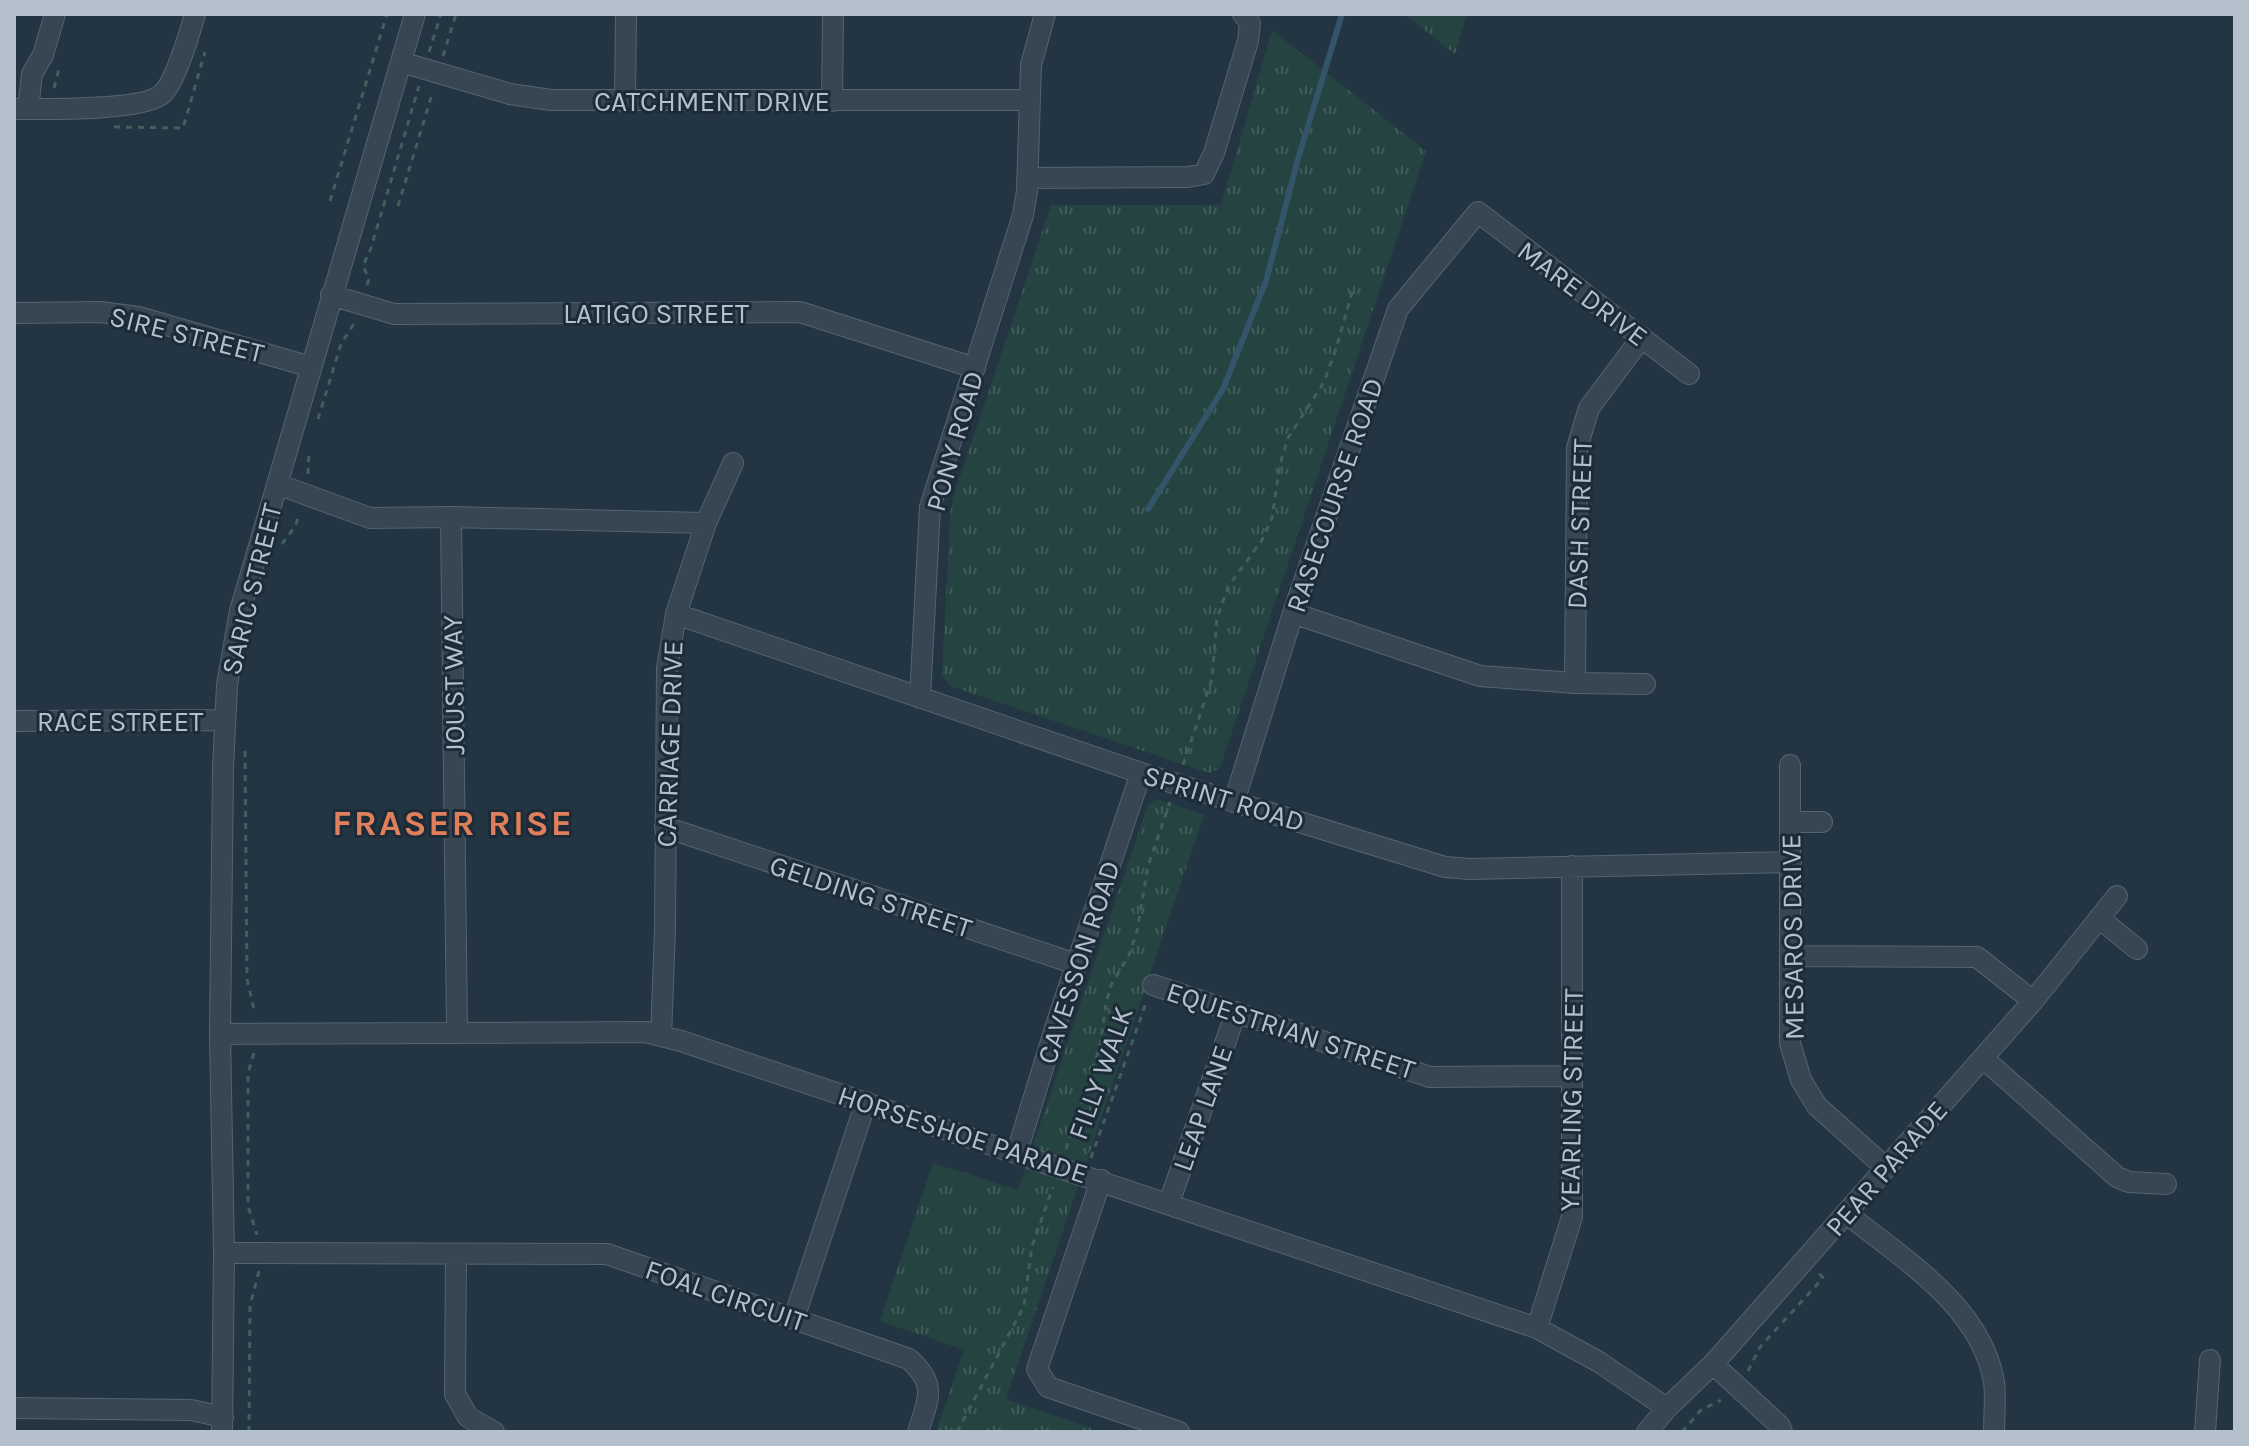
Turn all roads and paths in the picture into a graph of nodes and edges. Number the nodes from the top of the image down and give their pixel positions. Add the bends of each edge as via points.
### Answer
1 (55, 14) edge
2 (195, 14) edge
3 (387, 14) edge
4 (415, 14) edge
5 (441, 14) edge
6 (456, 14) edge
7 (626, 14) edge
8 (833, 14) edge
9 (1045, 14) edge
10 (1243, 14) edge
11 (208, 43) dead end
12 (401, 62) junction
13 (431, 71) junction
14 (1029, 100) junction
15 (36, 101) edge
16 (832, 101) junction
17 (625, 102) junction
18 (111, 127) dead end
19 (1027, 184) junction
20 (330, 201) dead end
21 (398, 206) dead end
22 (1478, 212) joint
23 (1354, 286) dead end
24 (331, 295) junction
25 (361, 304) junction
26 (14, 313) edge
27 (1642, 337) junction
28 (311, 367) junction
29 (975, 368) junction
30 (1689, 374) dead end
31 (318, 419) dead end
32 (309, 449) dead end
33 (733, 463) dead end
34 (277, 484) junction
35 (305, 494) junction
36 (451, 517) junction
37 (706, 523) junction
38 (282, 544) dead end
39 (1293, 613) junction
40 (676, 614) junction
41 (1575, 683) junction
42 (1645, 684) dead end
43 (920, 698) junction
44 (225, 720) junction
45 (14, 721) edge
46 (245, 749) dead end
47 (1790, 765) dead end
48 (1141, 773) junction
49 (1176, 784) junction
50 (1234, 802) junction
51 (1791, 822) junction
52 (1822, 822) dead end
53 (665, 827) junction
54 (1791, 862) junction
55 (1572, 866) junction
56 (2117, 896) dead end
57 (2099, 918) junction
58 (2137, 949) dead end
59 (1792, 956) junction
60 (1076, 964) junction
61 (1153, 985) joint
62 (2033, 1001) junction
63 (1236, 1012) junction
64 (457, 1033) junction
65 (220, 1034) junction
66 (256, 1034) junction
67 (661, 1036) junction
68 (1983, 1058) junction
69 (1572, 1076) junction
70 (866, 1102) junction
71 (1017, 1152) junction
72 (1060, 1166) junction
73 (1886, 1168) junction
74 (1093, 1178) junction
75 (2166, 1184) dead end
76 (1169, 1203) junction
77 (1846, 1213) junction
78 (224, 1253) junction
79 (258, 1254) junction
80 (456, 1254) junction
81 (1806, 1258) junction
82 (794, 1318) junction
83 (1537, 1328) junction
84 (2210, 1360) dead end
85 (1713, 1364) junction
86 (1737, 1386) junction
87 (14, 1408) edge
88 (1667, 1408) junction
89 (222, 1425) edge
90 (249, 1432) edge
91 (494, 1432) edge
92 (918, 1432) edge
93 (957, 1432) edge
94 (1179, 1432) edge
95 (1647, 1432) edge
96 (1682, 1432) edge
97 (1782, 1432) edge
98 (1994, 1432) edge
99 (2205, 1432) edge

1 - 15 street
2 - 15 street via 170,83 159,97 102,108
3 - 20 path
4 - 12 street, SARIC STREET
5 - 13 path
6 - 13 path
7 - 17 street
8 - 16 street
9 - 14 street, PONY ROAD via 1031,65
10 - 19 street via 1250,23 1248,41 1204,174
11 - 18 path via 183,128
12 - 13 street, CATCHMENT DRIVE
12 - 24 street, SARIC STREET
13 - 17 street, CATCHMENT DRIVE via 510,94
13 - 21 path
13 - 25 path via 363,266 369,279
14 - 16 street, CATCHMENT DRIVE
14 - 19 street, PONY ROAD
16 - 17 street, CATCHMENT DRIVE
19 - 29 street, PONY ROAD via 1023,215
22 - 27 street, MARE DRIVE
22 - 39 street, RASECOURSE ROAD via 1398,309
23 - 49 path via 1324,382 1288,438 1272,518 1228,587 1217,618 1212,679
24 - 25 street, LATIGO STREET
24 - 28 street, SARIC STREET
25 - 29 street, LATIGO STREET via 394,314 800,312
25 - 31 path via 341,344
26 - 28 street, SIRE STREET via 139,317
27 - 30 street, MARE DRIVE
27 - 41 street, DASH STREET via 1589,408 1577,448
28 - 34 street, SARIC STREET
29 - 43 street, PONY ROAD via 930,507
32 - 35 path
33 - 37 street, CARRIAGE DRIVE
34 - 35 street
34 - 44 street, SARIC STREET via 240,611
35 - 36 street via 370,518
35 - 38 path via 296,525
36 - 37 street
36 - 64 street, JOUST WAY
37 - 40 street, CARRIAGE DRIVE
39 - 41 street via 1480,676
39 - 50 street, RASECOURSE ROAD
40 - 43 street, SPRINT ROAD
40 - 53 street, CARRIAGE DRIVE via 667,668
41 - 42 street
43 - 48 street, SPRINT ROAD
44 - 45 street, RACE STREET
44 - 65 street, SARIC STREET
46 - 66 path via 247,979
47 - 51 street, MESAROS DRIVE
48 - 49 street, SPRINT ROAD
48 - 60 street, CAVESSON ROAD
49 - 50 street, SPRINT ROAD
49 - 72 path via 1148,866 1137,931 1111,985 1100,1046
50 - 55 street, SPRINT ROAD via 1445,867
51 - 52 street
51 - 54 street, MESAROS DRIVE
53 - 60 street, GELDING STREET
53 - 67 street, CARRIAGE DRIVE
54 - 55 street, SPRINT ROAD
54 - 59 street, MESAROS DRIVE
55 - 69 street, YEARLING STREET
56 - 57 street, PEAR PARADE
57 - 58 street
57 - 62 street, PEAR PARADE
59 - 62 street via 1977,957
59 - 73 street, MESAROS DRIVE via 1790,1043 1801,1080 1817,1106
60 - 71 street, CAVESSON ROAD
61 - 63 street, EQUESTRIAN STREET
61 - 74 path, FILLY WALK
62 - 68 street, PEAR PARADE
63 - 69 street, EQUESTRIAN STREET via 1430,1077
63 - 76 street, LEAP LANE
64 - 66 street, HORSESHOE PARADE
64 - 67 street, HORSESHOE PARADE
65 - 66 street, HORSESHOE PARADE
65 - 78 street, SARIC STREET
66 - 79 path via 248,1073 248,1206
67 - 70 street, HORSESHOE PARADE
68 - 73 street, PEAR PARADE
68 - 75 street via 2117,1177
69 - 83 street, YEARLING STREET via 1572,1217
70 - 71 street, HORSESHOE PARADE
70 - 82 street
71 - 72 street, HORSESHOE PARADE
72 - 74 street, HORSESHOE PARADE
72 - 93 path via 1032,1246 1024,1306
73 - 77 street, PEAR PARADE
74 - 76 street, HORSESHOE PARADE
74 - 94 street via 1037,1369 1048,1387
76 - 83 street, HORSESHOE PARADE
77 - 81 street, PEAR PARADE
77 - 98 street via 1960,1310 1986,1355 1994,1383
78 - 79 street, FOAL CIRCUIT
78 - 89 street, SARIC STREET
79 - 80 street, FOAL CIRCUIT
79 - 90 path via 250,1306
80 - 82 street, FOAL CIRCUIT via 607,1254
80 - 91 street via 455,1394 468,1417
81 - 85 street, PEAR PARADE
81 - 86 path via 1823,1278 1760,1347
82 - 92 street, FOAL CIRCUIT via 909,1359 924,1372 930,1393
83 - 88 street, HORSESHOE PARADE
84 - 99 street
85 - 86 street
85 - 88 street, PEAR PARADE
86 - 96 path via 1701,1410
86 - 97 street
87 - 89 street via 191,1410
88 - 95 street, PEAR PARADE

